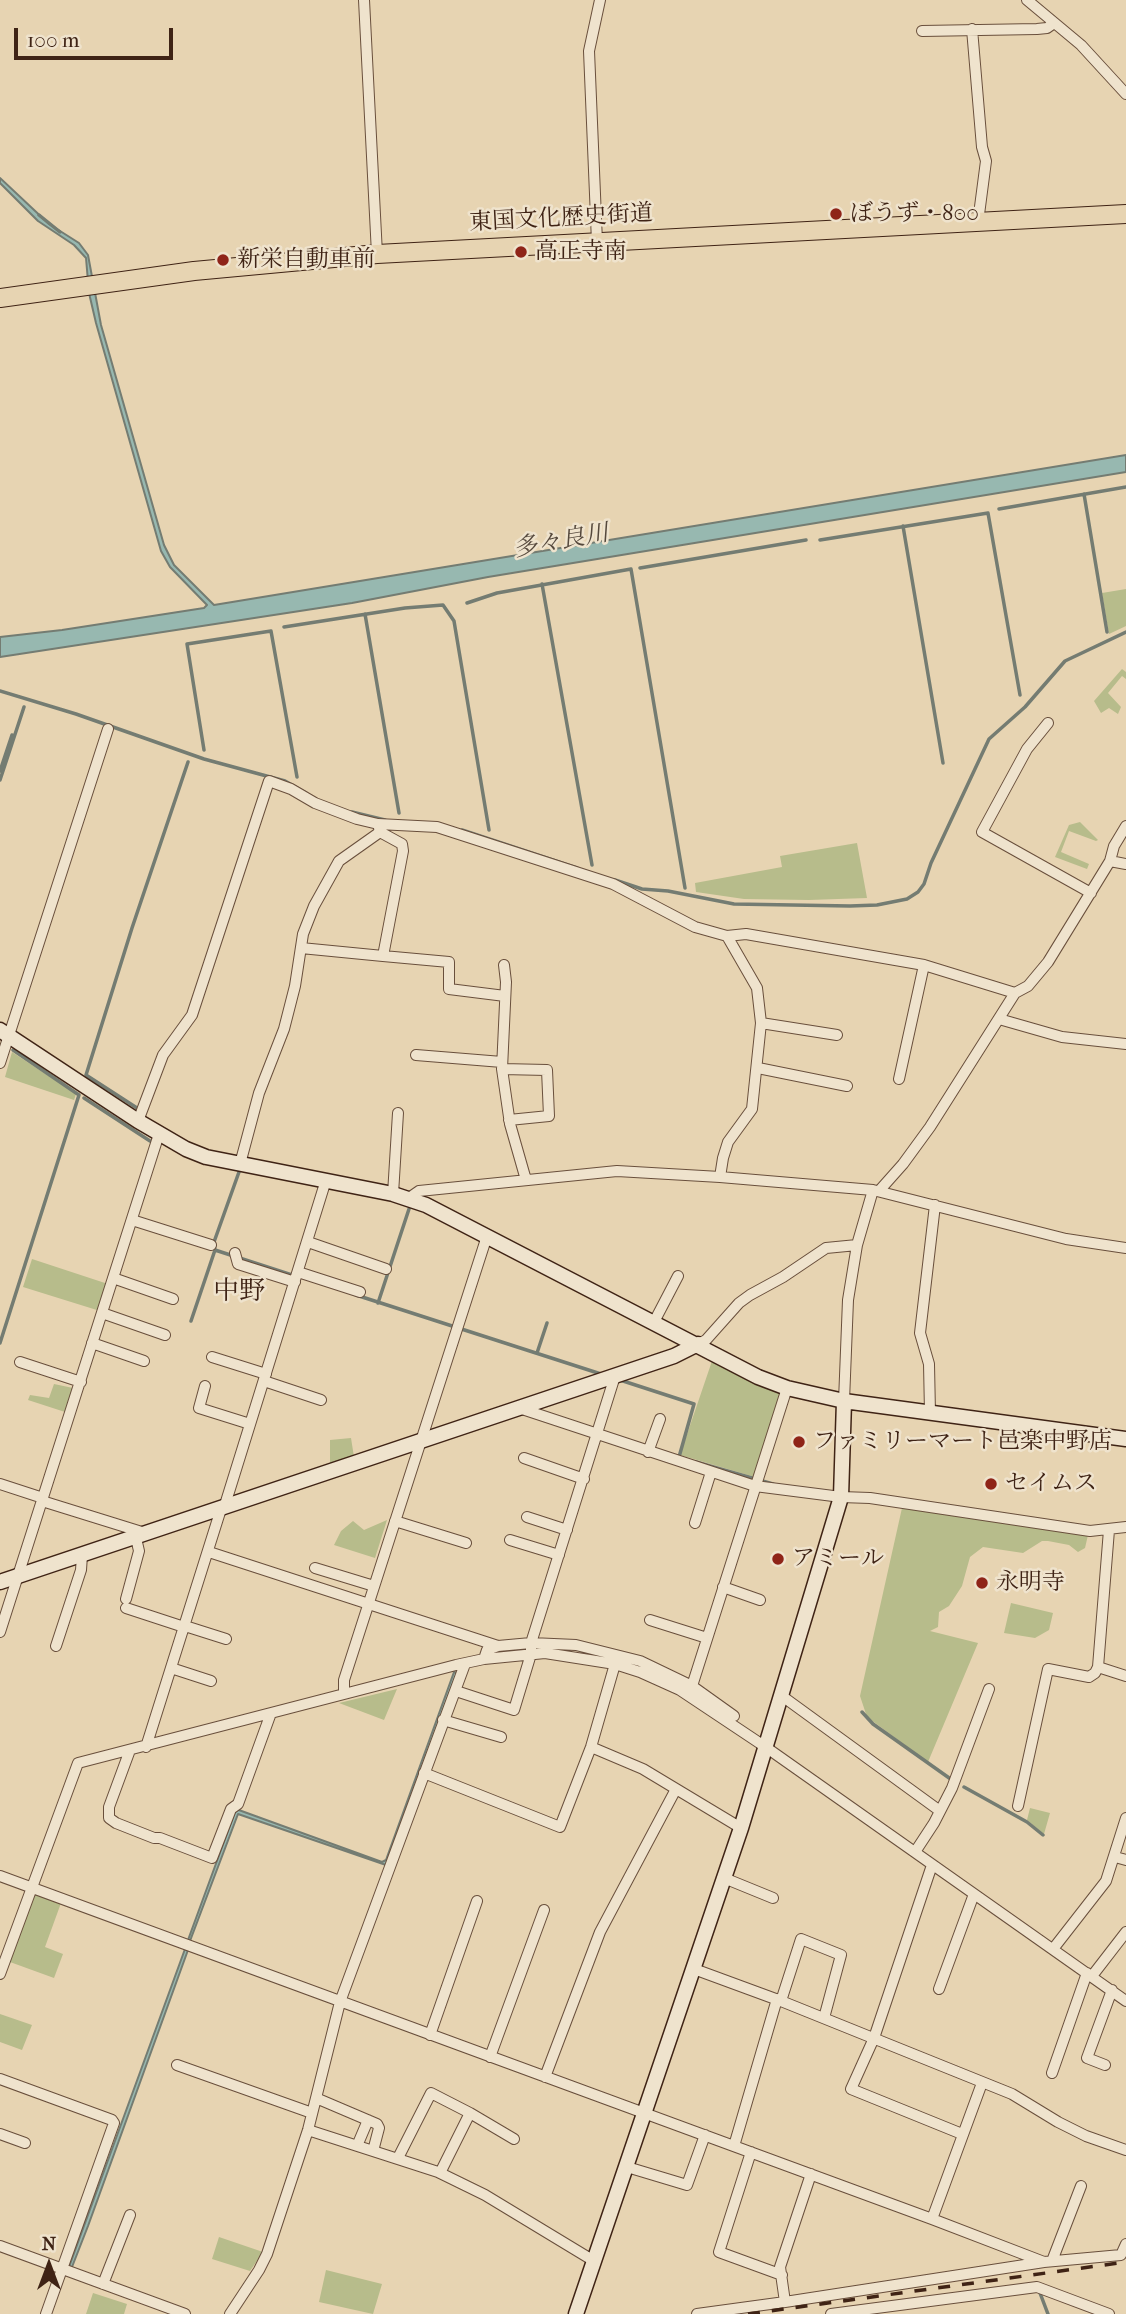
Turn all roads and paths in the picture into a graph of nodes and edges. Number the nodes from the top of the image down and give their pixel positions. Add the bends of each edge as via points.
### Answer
1 (365, 0) edge
2 (600, 0) edge
3 (1027, 0) edge
4 (1062, 25) junction
5 (972, 29) junction
6 (922, 31) dead end
7 (1126, 94) edge
8 (1126, 214) edge
9 (978, 222) junction
10 (597, 242) junction
11 (377, 254) junction
12 (0, 298) edge
13 (1048, 723) dead end
14 (108, 729) dead end
15 (1126, 826) edge
16 (379, 828) junction
17 (1110, 861) junction
18 (1126, 864) edge
19 (1091, 893) junction
20 (727, 936) junction
21 (301, 948) junction
22 (383, 956) junction
23 (504, 965) dead end
24 (924, 965) junction
25 (1015, 993) junction
26 (505, 996) junction
27 (999, 1019) junction
28 (761, 1023) junction
29 (4, 1033) edge
30 (837, 1035) dead end
31 (1126, 1044) edge
32 (416, 1055) dead end
33 (0, 1063) edge
34 (502, 1066) junction
35 (758, 1068) junction
36 (899, 1079) dead end
37 (847, 1086) dead end
38 (398, 1113) dead end
39 (509, 1120) junction
40 (138, 1121) junction
41 (159, 1134) junction
42 (240, 1164) junction
43 (720, 1177) junction
44 (327, 1180) junction
45 (526, 1180) junction
46 (876, 1191) junction
47 (393, 1194) junction
48 (409, 1198) junction
49 (935, 1205) junction
50 (132, 1220) junction
51 (487, 1236) junction
52 (308, 1242) junction
53 (211, 1245) dead end
54 (856, 1245) junction
55 (1126, 1248) edge
56 (235, 1253) dead end
57 (386, 1269) dead end
58 (678, 1276) dead end
59 (296, 1277) junction
60 (113, 1278) junction
61 (360, 1292) dead end
62 (173, 1299) dead end
63 (102, 1313) junction
64 (654, 1322) junction
65 (165, 1335) dead end
66 (92, 1343) junction
67 (698, 1344) junction
68 (212, 1357) dead end
69 (144, 1361) dead end
70 (20, 1362) dead end
71 (615, 1376) junction
72 (265, 1377) junction
73 (81, 1382) junction
74 (205, 1386) dead end
75 (787, 1388) junction
76 (321, 1400) dead end
77 (844, 1401) junction
78 (519, 1408) junction
79 (930, 1413) junction
80 (660, 1419) dead end
81 (250, 1424) junction
82 (597, 1435) junction
83 (1126, 1439) edge
84 (421, 1441) junction
85 (648, 1452) junction
86 (524, 1458) dead end
87 (711, 1472) junction
88 (583, 1479) junction
89 (0, 1484) edge
90 (755, 1486) junction
91 (841, 1497) junction
92 (42, 1499) junction
93 (223, 1508) junction
94 (527, 1517) dead end
95 (395, 1521) junction
96 (695, 1523) dead end
97 (1126, 1527) edge
98 (567, 1530) junction
99 (1110, 1530) junction
100 (142, 1536) junction
101 (510, 1540) dead end
102 (466, 1543) dead end
103 (209, 1552) junction
104 (82, 1555) junction
105 (559, 1555) junction
106 (315, 1568) dead end
107 (18, 1576) junction
108 (0, 1582) edge
109 (374, 1587) junction
110 (723, 1587) junction
111 (760, 1600) dead end
112 (368, 1604) junction
113 (650, 1620) dead end
114 (184, 1626) junction
115 (0, 1632) edge
116 (707, 1638) junction
117 (226, 1639) dead end
118 (57, 1646) dead end
119 (498, 1646) junction
120 (531, 1649) junction
121 (484, 1659) junction
122 (466, 1664) junction
123 (615, 1664) junction
124 (1098, 1667) junction
125 (171, 1668) junction
126 (1126, 1676) edge
127 (211, 1681) dead end
128 (692, 1686) junction
129 (989, 1689) dead end
130 (456, 1691) junction
131 (344, 1694) junction
132 (782, 1696) junction
133 (271, 1713) junction
134 (734, 1716) dead end
135 (443, 1720) junction
136 (501, 1737) dead end
137 (146, 1747) junction
138 (591, 1747) junction
139 (767, 1748) junction
140 (130, 1750) junction
141 (424, 1773) junction
142 (676, 1789) junction
143 (1018, 1805) dead end
144 (940, 1811) junction
145 (1126, 1818) edge
146 (741, 1828) junction
147 (915, 1852) junction
148 (1115, 1857) junction
149 (1126, 1860) edge
150 (932, 1865) junction
151 (0, 1877) edge
152 (724, 1878) junction
153 (31, 1888) junction
154 (974, 1894) junction
155 (773, 1898) dead end
156 (477, 1901) dead end
157 (544, 1910) dead end
158 (1126, 1932) edge
159 (1053, 1949) junction
160 (3, 1955) edge
161 (694, 1969) junction
162 (0, 1974) edge
163 (1089, 1975) junction
164 (939, 1989) dead end
165 (1112, 1990) junction
166 (779, 2000) junction
167 (340, 2001) junction
168 (1126, 2001) edge
169 (824, 2018) junction
170 (430, 2035) junction
171 (874, 2038) junction
172 (490, 2057) junction
173 (177, 2065) dead end
174 (1105, 2066) dead end
175 (1052, 2073) dead end
176 (545, 2077) junction
177 (0, 2080) edge
178 (982, 2083) junction
179 (316, 2098) junction
180 (312, 2113) junction
181 (470, 2113) junction
182 (645, 2113) junction
183 (368, 2120) junction
184 (308, 2130) junction
185 (0, 2134) edge
186 (962, 2134) junction
187 (705, 2135) junction
188 (514, 2139) dead end
189 (25, 2143) dead end
190 (357, 2146) junction
191 (734, 2146) junction
192 (1126, 2150) edge
193 (373, 2151) junction
194 (751, 2152) junction
195 (398, 2158) junction
196 (627, 2167) junction
197 (440, 2173) junction
198 (811, 2174) junction
199 (1081, 2186) dead end
200 (130, 2215) dead end
201 (932, 2219) junction
202 (1126, 2244) edge
203 (0, 2246) edge
204 (1048, 2261) junction
205 (594, 2262) junction
206 (63, 2270) junction
207 (782, 2275) junction
208 (103, 2284) junction
209 (785, 2302) junction
210 (46, 2314) edge
211 (185, 2314) edge
212 (230, 2314) edge
213 (576, 2314) edge
214 (697, 2314) edge
215 (831, 2314) edge
216 (1109, 2314) edge

1 - 11 street
2 - 10 street via 589,51
3 - 4 street
4 - 5 street
4 - 7 street
5 - 6 street
5 - 9 street via 986,161
8 - 9 highway, 東国文化歴史街道
9 - 10 highway, 東国文化歴史街道
10 - 11 highway, 東国文化歴史街道
11 - 12 highway, 東国文化歴史街道 via 205,269
13 - 19 street via 1027,749 982,832
14 - 29 street
15 - 17 street
16 - 20 street via 437,827 496,845 613,884 684,922
16 - 21 street via 339,861 314,905
16 - 22 street via 402,844 403,851
16 - 40 street via 269,781 192,1015 163,1055
17 - 18 street
17 - 19 street
19 - 25 street via 1048,962
20 - 24 street via 746,934
20 - 28 street via 757,988
21 - 22 street
21 - 42 street via 284,1029 259,1093
22 - 26 street via 449,962 449,989
23 - 26 street
24 - 25 street
24 - 36 street
25 - 27 street
26 - 34 street
27 - 31 street via 1062,1037
27 - 46 street via 903,1164
28 - 30 street
28 - 35 street
29 - 33 street
29 - 40 street
32 - 34 street
34 - 39 street
34 - 39 street via 547,1070 549,1116
35 - 37 street
35 - 43 street via 752,1109 728,1142
38 - 47 street
39 - 45 street
40 - 41 street
41 - 42 street via 196,1153
41 - 50 street
42 - 44 street
43 - 45 street via 617,1171
43 - 46 street
44 - 47 street
44 - 52 street
45 - 48 street via 419,1191
46 - 49 street
46 - 54 street
47 - 48 street
48 - 51 street
49 - 55 street via 1066,1240
49 - 79 street via 920,1333 929,1364
50 - 53 street
50 - 60 street
51 - 64 street
51 - 84 street
52 - 57 street
52 - 59 street
54 - 67 street via 825,1248 739,1303
54 - 77 street via 848,1300
56 - 59 street via 238,1264
58 - 64 street
59 - 61 street
59 - 72 street
60 - 62 street
60 - 63 street
63 - 65 street
63 - 66 street
64 - 67 street
66 - 69 street
66 - 73 street
67 - 71 street
67 - 75 street
68 - 72 street
70 - 73 street
71 - 78 street
71 - 82 street
72 - 76 street
72 - 81 street
73 - 92 street
74 - 81 street via 199,1408
75 - 77 street
75 - 90 street
77 - 79 street
77 - 91 street
78 - 82 street
78 - 84 street
79 - 83 street
80 - 85 street
81 - 93 street
82 - 85 street
82 - 88 street
84 - 93 street
84 - 95 street
85 - 87 street
86 - 88 street
87 - 90 street
87 - 96 street
88 - 98 street
89 - 92 street
90 - 91 street
90 - 110 street
91 - 99 street
91 - 132 street
92 - 100 street
92 - 107 street
93 - 100 street
93 - 103 street
94 - 98 street
95 - 102 street
95 - 109 street
97 - 99 street
98 - 105 street
99 - 124 street
100 - 104 street
100 - 114 street via 126,1603
101 - 105 street
103 - 112 street
103 - 114 street
104 - 107 street
104 - 118 street
105 - 120 street
106 - 109 street
107 - 108 street
107 - 115 street
109 - 112 street
110 - 111 street
110 - 116 street
112 - 119 street
112 - 131 street via 344,1679
113 - 116 street
114 - 117 street
114 - 125 street
116 - 128 street
119 - 120 street
119 - 121 street via 487,1650
120 - 121 street
120 - 123 street
120 - 128 street via 576,1645 620,1654
120 - 130 street via 514,1710
121 - 122 street
122 - 130 street
122 - 131 street
123 - 138 street
123 - 139 street via 680,1690
124 - 126 street
124 - 143 street via 1088,1676 1048,1669
125 - 127 street
125 - 137 street
128 - 134 street
129 - 144 street via 965,1759
130 - 135 street
131 - 133 street
132 - 139 street
132 - 144 street
133 - 137 street
133 - 140 street via 238,1804 231,1808 212,1858 109,1818
135 - 136 street
135 - 141 street
137 - 140 street
138 - 141 street via 560,1826
138 - 142 street
139 - 146 street
139 - 147 street
140 - 153 street via 78,1763
141 - 167 street
142 - 146 street
142 - 176 street via 600,1932
144 - 147 street
145 - 148 street
146 - 152 street
147 - 150 street
148 - 149 street
148 - 159 street via 1106,1881
150 - 154 street
150 - 171 street
151 - 153 street
152 - 155 street
152 - 161 street
153 - 160 street
153 - 167 street
154 - 159 street
154 - 164 street
156 - 170 street
157 - 172 street
158 - 163 street
159 - 163 street
160 - 162 street
161 - 166 street
161 - 182 street
163 - 165 street
163 - 175 street
165 - 168 street
165 - 174 street via 1087,2058
166 - 169 street
166 - 169 street via 801,1939 841,1955
166 - 191 street
167 - 170 street
167 - 179 street
169 - 171 street
170 - 172 street
171 - 178 street
171 - 186 street via 851,2090
172 - 176 street
173 - 180 street
176 - 182 street
177 - 206 street via 114,2123
178 - 186 street
178 - 192 street via 1012,2094 1086,2136
179 - 180 street
179 - 183 street
180 - 184 street
181 - 188 street
181 - 195 street via 431,2093
181 - 197 street
182 - 187 street
182 - 196 street
183 - 190 street
183 - 193 street via 379,2128
184 - 190 street
184 - 212 street via 264,2262
185 - 189 street
186 - 201 street
187 - 191 street
187 - 196 street via 687,2185
190 - 193 street
191 - 194 street
193 - 195 street
194 - 198 street
194 - 207 street via 719,2252
195 - 197 street
196 - 205 street
197 - 205 street
198 - 201 street
198 - 207 street via 780,2267
199 - 204 street
200 - 208 street
201 - 204 street
202 - 204 street via 1121,2255
203 - 206 street
204 - 209 street
205 - 213 street
206 - 208 street
206 - 210 street
207 - 209 street
208 - 211 street
209 - 214 street
215 - 216 street via 1037,2287

